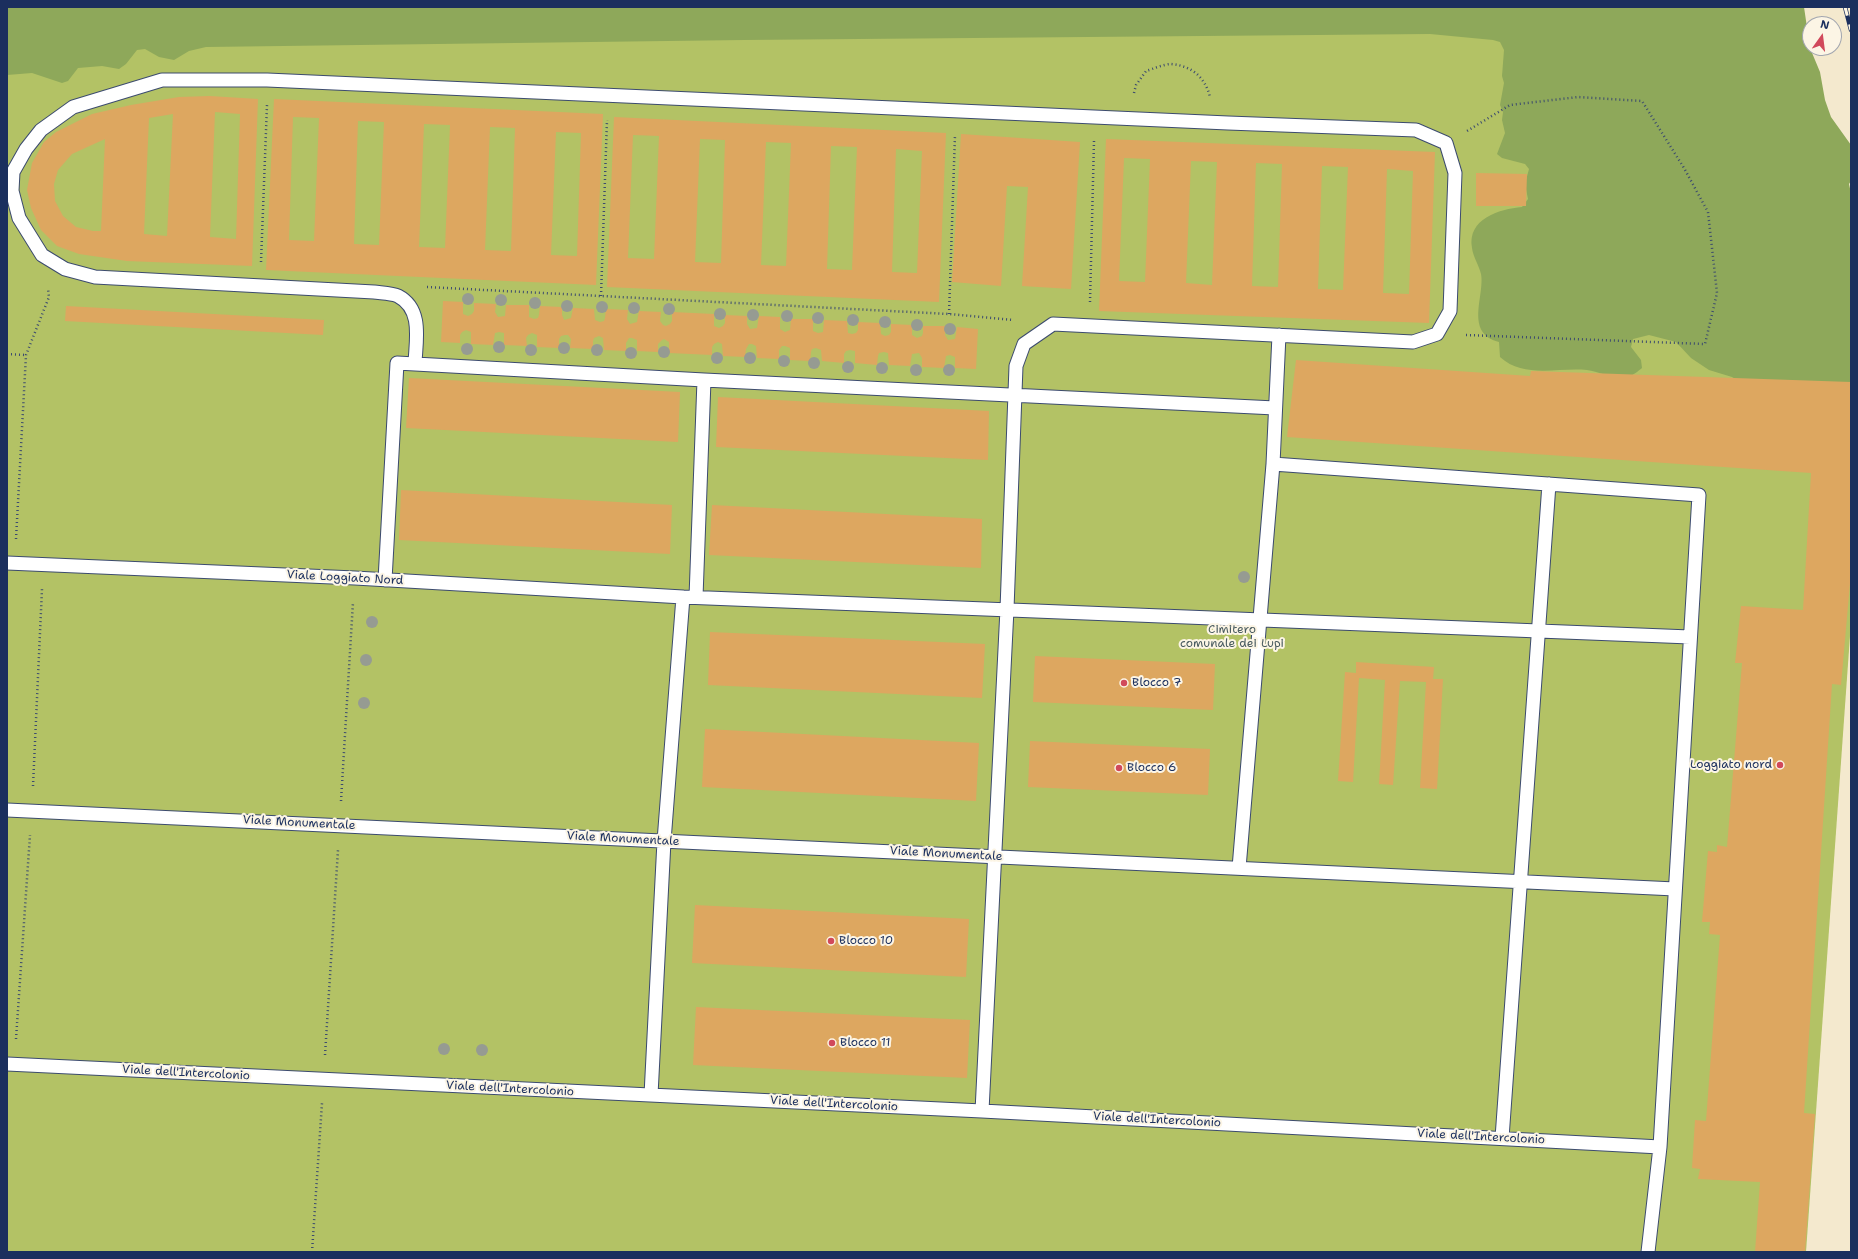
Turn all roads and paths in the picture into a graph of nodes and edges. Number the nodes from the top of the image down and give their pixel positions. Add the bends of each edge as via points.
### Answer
1 (266, 114) dead end
2 (607, 118) dead end
3 (1115, 118) junction
4 (1228, 123) junction
5 (955, 135) dead end
6 (1094, 141) dead end
7 (1446, 144) junction
8 (42, 255) junction
9 (261, 270) dead end
10 (422, 286) dead end
11 (601, 296) junction
12 (949, 314) junction
13 (1053, 324) junction
14 (1089, 326) junction
15 (1438, 334) junction
16 (1279, 335) junction
17 (7, 354) edge
18 (26, 355) junction
19 (415, 364) junction
20 (704, 380) junction
21 (1016, 395) junction
22 (1275, 408) junction
23 (1273, 464) junction
24 (1549, 484) junction
25 (11, 563) edge
26 (355, 578) junction
27 (385, 580) junction
28 (683, 597) junction
29 (696, 597) junction
30 (1007, 609) junction
31 (1260, 620) junction
32 (1538, 631) junction
33 (1690, 637) junction
34 (7, 810) edge
35 (339, 825) junction
36 (664, 841) junction
37 (995, 856) junction
38 (1238, 868) junction
39 (1520, 881) junction
40 (1675, 889) junction
41 (7, 1064) edge
42 (324, 1080) junction
43 (652, 1095) junction
44 (982, 1111) junction
45 (1502, 1138) junction
46 (1660, 1147) junction
47 (312, 1252) edge
48 (1648, 1252) edge

1 - 9 path
2 - 11 path
3 - 4 lane
3 - 4 path via 1126,113 1132,105 1136,85 1146,71 1170,64 1197,72 1208,88 1214,115
3 - 8 lane via 275,81 162,80 73,107 41,130 26,149 13,172 12,191 19,218
4 - 7 lane via 1416,130
5 - 12 path
6 - 14 path
7 - 15 lane via 1454,173 1450,311
7 - 15 path via 1510,105 1578,97 1642,101 1708,212 1716,293 1705,344
8 - 18 path via 50,297
8 - 19 lane via 65,269 95,277 398,296 412,307 415,318
10 - 11 path
11 - 12 path
12 - 13 path
13 - 14 lane
13 - 21 lane via 1024,344 1016,366
14 - 16 lane
15 - 16 lane via 1413,342
16 - 22 lane
17 - 18 path
18 - 25 path
19 - 20 lane
19 - 27 lane via 397,362
20 - 21 lane
20 - 29 lane
21 - 22 lane
21 - 30 lane
22 - 23 lane
23 - 24 lane
23 - 31 lane
24 - 32 lane
24 - 33 lane via 1699,495
25 - 26 lane, Viale Loggiato Nord
26 - 27 lane, Viale Loggiato Nord
26 - 35 path
27 - 28 lane, Viale Loggiato Nord
28 - 29 lane, Viale Loggiato Nord
28 - 36 lane
29 - 30 lane, Viale Loggiato Nord
30 - 31 lane, Viale Loggiato Nord
30 - 37 lane
31 - 32 lane, Viale Loggiato Nord
31 - 38 lane
32 - 33 lane, Viale Loggiato Nord
32 - 39 lane
33 - 40 lane
34 - 35 lane, Viale Monumentale
35 - 36 lane, Viale Monumentale
35 - 42 path
36 - 37 lane, Viale Monumentale
36 - 43 lane
37 - 38 lane, Viale Monumentale
37 - 44 lane
38 - 39 lane, Viale Monumentale
39 - 40 lane, Viale Monumentale
39 - 45 lane
40 - 46 lane
41 - 42 lane, Viale dell'Intercolonio
42 - 43 lane, Viale dell'Intercolonio
42 - 47 path
43 - 44 lane, Viale dell'Intercolonio
44 - 45 lane, Viale dell'Intercolonio
45 - 46 lane, Viale dell'Intercolonio
46 - 48 lane

